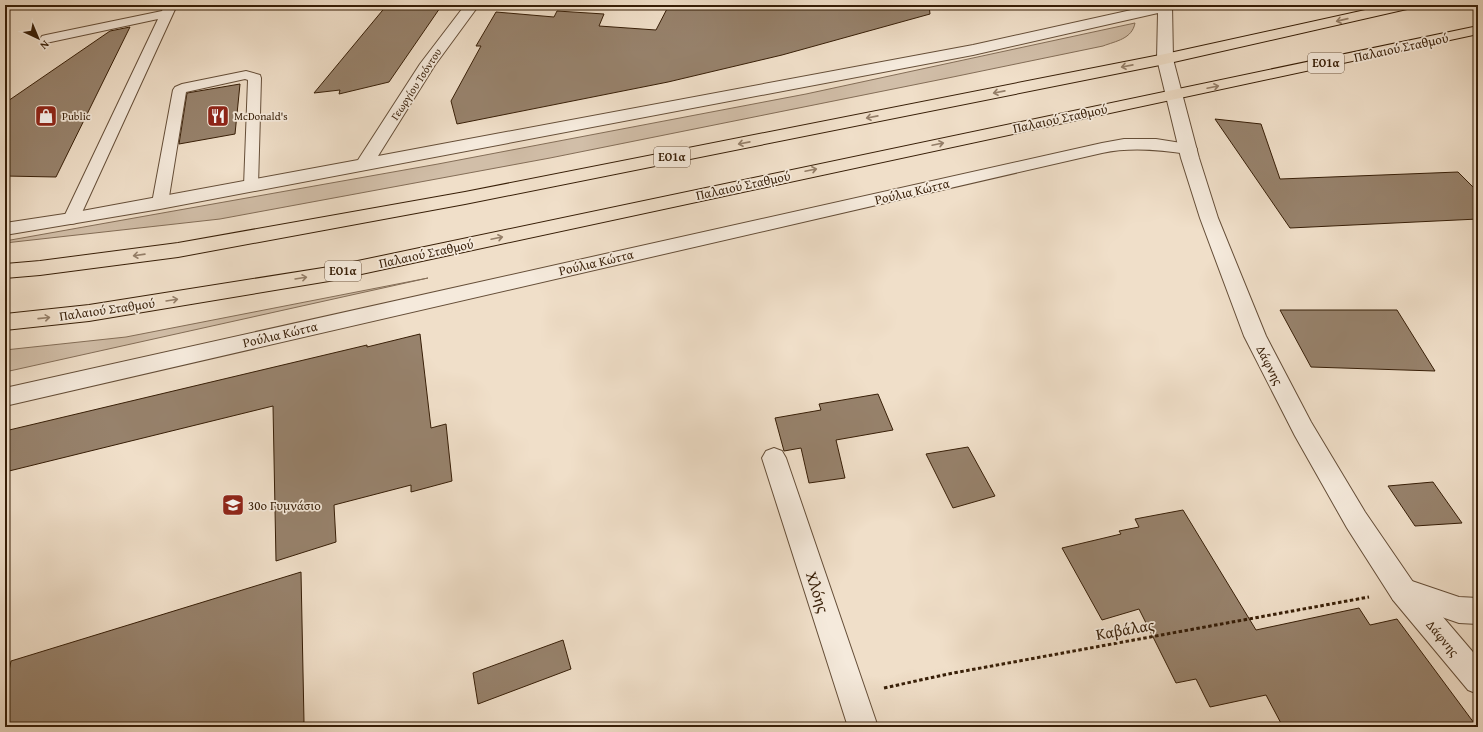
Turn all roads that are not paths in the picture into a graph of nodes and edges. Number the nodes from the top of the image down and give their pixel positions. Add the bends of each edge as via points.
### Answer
1 (472, 5) edge
2 (1408, 5) edge
3 (1165, 6) edge
4 (169, 10) edge
5 (1478, 30) edge
6 (46, 39) dead end
7 (1165, 59) junction
8 (1174, 95) junction
9 (1188, 149) junction
10 (364, 165) junction
11 (251, 186) junction
12 (160, 203) junction
13 (71, 219) junction
14 (5, 228) edge
15 (5, 271) edge
16 (5, 322) edge
17 (5, 397) edge
18 (774, 458) dead end
19 (1403, 591) junction
20 (1478, 611) edge
21 (1478, 680) edge
22 (863, 727) edge

1 - 10 street, Γεωργίου Τσόντου via 428,64
2 -> 7 highway, ΕΟ1α
3 - 7 street, Δάφνης
3 - 10 street via 973,50
4 - 6 lane
4 - 13 lane
8 -> 5 highway, Παλαιού Σταθμού / ΕΟ1α
7 - 8 street, Δάφνης
7 -> 15 highway, ΕΟ1α via 488,194 178,250
8 - 9 street, Δάφνης
16 -> 8 highway, Παλαιού Σταθμού / ΕΟ1α via 89,313 329,274
9 - 17 street, Ρούλια Κώττα via 1139,143 1118,144
9 - 19 street, Δάφνης via 1209,218 1255,336 1303,429 1356,520
10 - 11 street
11 - 12 street
11 - 12 lane via 255,78 246,76 180,90
12 - 13 street
13 - 14 street
18 - 22 street, Χλόης
19 - 20 street via 1458,610
19 - 21 street, Δάφνης

